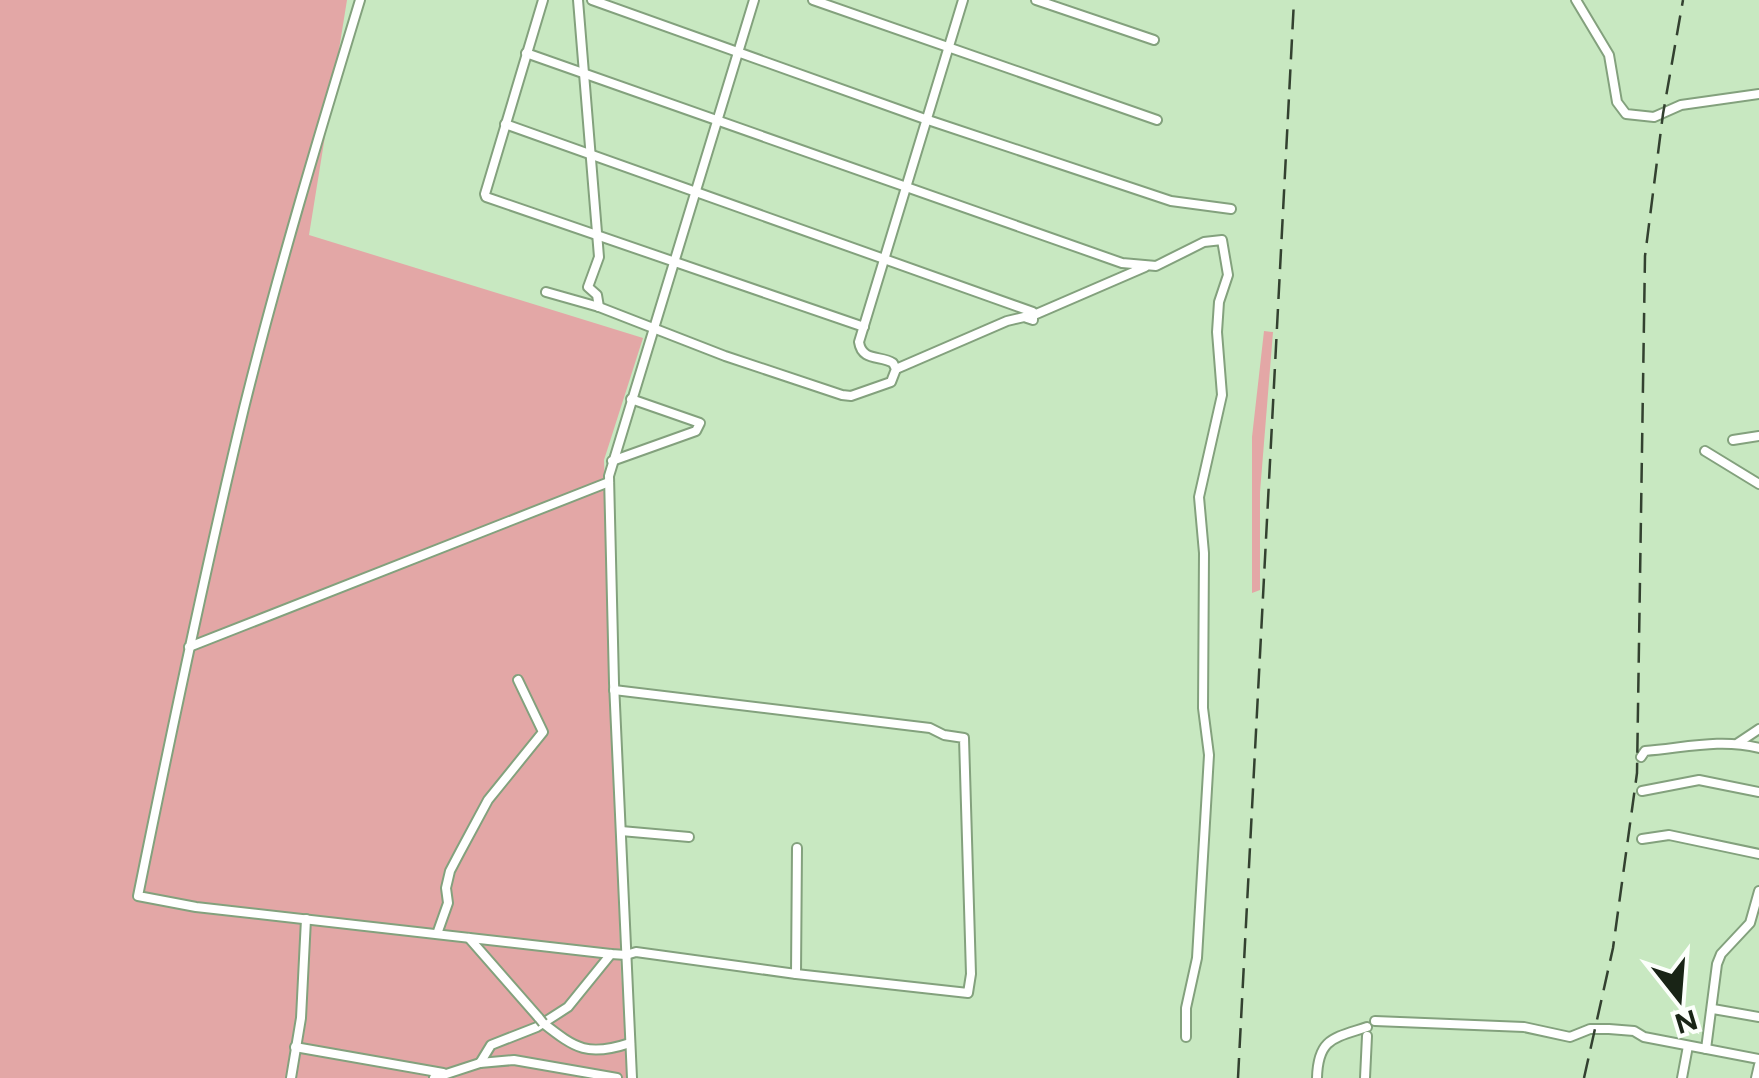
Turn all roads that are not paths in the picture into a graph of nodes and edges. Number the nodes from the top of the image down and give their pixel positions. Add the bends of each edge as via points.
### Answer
1 (360, 0) edge
2 (543, 0) edge
3 (578, 0) edge
4 (592, 0) edge
5 (754, 0) edge
6 (813, 0) edge
7 (963, 0) edge
8 (1036, 0) edge
9 (1576, 0) edge
10 (1154, 40) dead end
11 (947, 48) junction
12 (526, 53) junction
13 (736, 53) junction
14 (586, 75) junction
15 (1759, 94) edge
16 (925, 119) junction
17 (1157, 120) dead end
18 (716, 121) junction
19 (505, 124) junction
20 (592, 155) junction
21 (904, 188) junction
22 (695, 191) junction
23 (1230, 209) dead end
24 (597, 234) junction
25 (884, 256) junction
26 (675, 260) junction
27 (1145, 267) junction
28 (546, 292) dead end
29 (599, 307) junction
30 (1034, 315) junction
31 (864, 327) junction
32 (653, 330) junction
33 (896, 369) junction
34 (632, 399) junction
35 (1759, 436) edge
36 (1733, 440) dead end
37 (1705, 452) dead end
38 (612, 461) junction
39 (609, 482) junction
40 (1759, 484) edge
41 (188, 647) junction
42 (518, 680) dead end
43 (614, 690) junction
44 (1759, 729) edge
45 (1738, 743) junction
46 (1759, 748) edge
47 (1642, 758) dead end
48 (1642, 791) dead end
49 (1759, 792) edge
50 (621, 831) junction
51 (689, 837) dead end
52 (1642, 839) dead end
53 (798, 848) dead end
54 (1759, 854) edge
55 (1759, 890) edge
56 (306, 919) junction
57 (437, 934) junction
58 (470, 938) junction
59 (611, 954) junction
60 (626, 956) junction
61 (796, 974) junction
62 (1713, 1009) junction
63 (1759, 1018) edge
64 (1370, 1028) junction
65 (1186, 1038) dead end
66 (630, 1043) junction
67 (1688, 1046) junction
68 (296, 1047) junction
69 (1706, 1050) junction
70 (480, 1062) junction
71 (1759, 1062) edge
72 (447, 1073) junction
73 (291, 1078) edge
74 (434, 1078) edge
75 (616, 1078) edge
76 (632, 1078) edge
77 (1317, 1078) edge
78 (1364, 1078) edge
79 (1682, 1078) edge
80 (1756, 1078) edge

1 - 41 street via 279,276
2 - 12 street
3 - 14 street
4 - 13 street
5 - 13 street
6 - 11 street
7 - 11 street
8 - 10 street
9 - 15 street via 1608,56 1617,102 1626,114 1654,117 1681,105
11 - 16 street
11 - 17 street
12 - 14 street
12 - 19 street
13 - 16 street
13 - 18 street
14 - 18 street
14 - 20 street
16 - 21 street
16 - 23 street via 1171,201
18 - 21 street
18 - 22 street
19 - 20 street
19 - 24 street via 486,197
20 - 22 street
20 - 24 street
21 - 25 street
21 - 27 street
22 - 25 street
22 - 26 street
24 - 26 street
24 - 29 street via 599,257 588,288
25 - 30 street
25 - 31 street
26 - 31 street
26 - 32 street
27 - 30 street
27 - 65 street via 1222,240 1228,275 1217,332 1220,411 1199,497 1209,755
28 - 29 street
29 - 32 street
30 - 33 street
31 - 33 street via 862,352
32 - 33 street via 842,395 882,387
32 - 34 street
34 - 38 street
34 - 38 street via 700,423 696,431
35 - 36 street
37 - 40 street
38 - 39 street
39 - 41 street
39 - 43 street
41 - 56 street via 138,896
42 - 57 street via 543,732 488,800 450,870
43 - 50 street
43 - 61 street via 930,728 964,738 968,994
44 - 45 street
45 - 46 street
45 - 47 street via 1645,750
48 - 49 street via 1699,780
50 - 51 street
50 - 60 street
52 - 54 street via 1670,835
53 - 61 street
55 - 62 street via 1750,923 1717,964
56 - 57 street
56 - 68 street
57 - 58 street
58 - 59 street
58 - 66 street via 541,1021 578,1049
59 - 60 street
59 - 70 street via 568,1007 491,1045
60 - 61 street via 636,952
60 - 66 street
62 - 63 street
62 - 69 street
64 - 67 street via 1524,1027 1570,1037 1590,1029 1634,1031
64 - 77 street via 1330,1040 1320,1051
64 - 78 street
66 - 76 street
67 - 69 street
67 - 79 street
68 - 72 street
68 - 73 street
69 - 71 street
70 - 72 street
70 - 75 street via 514,1060
71 - 80 street
72 - 74 street

